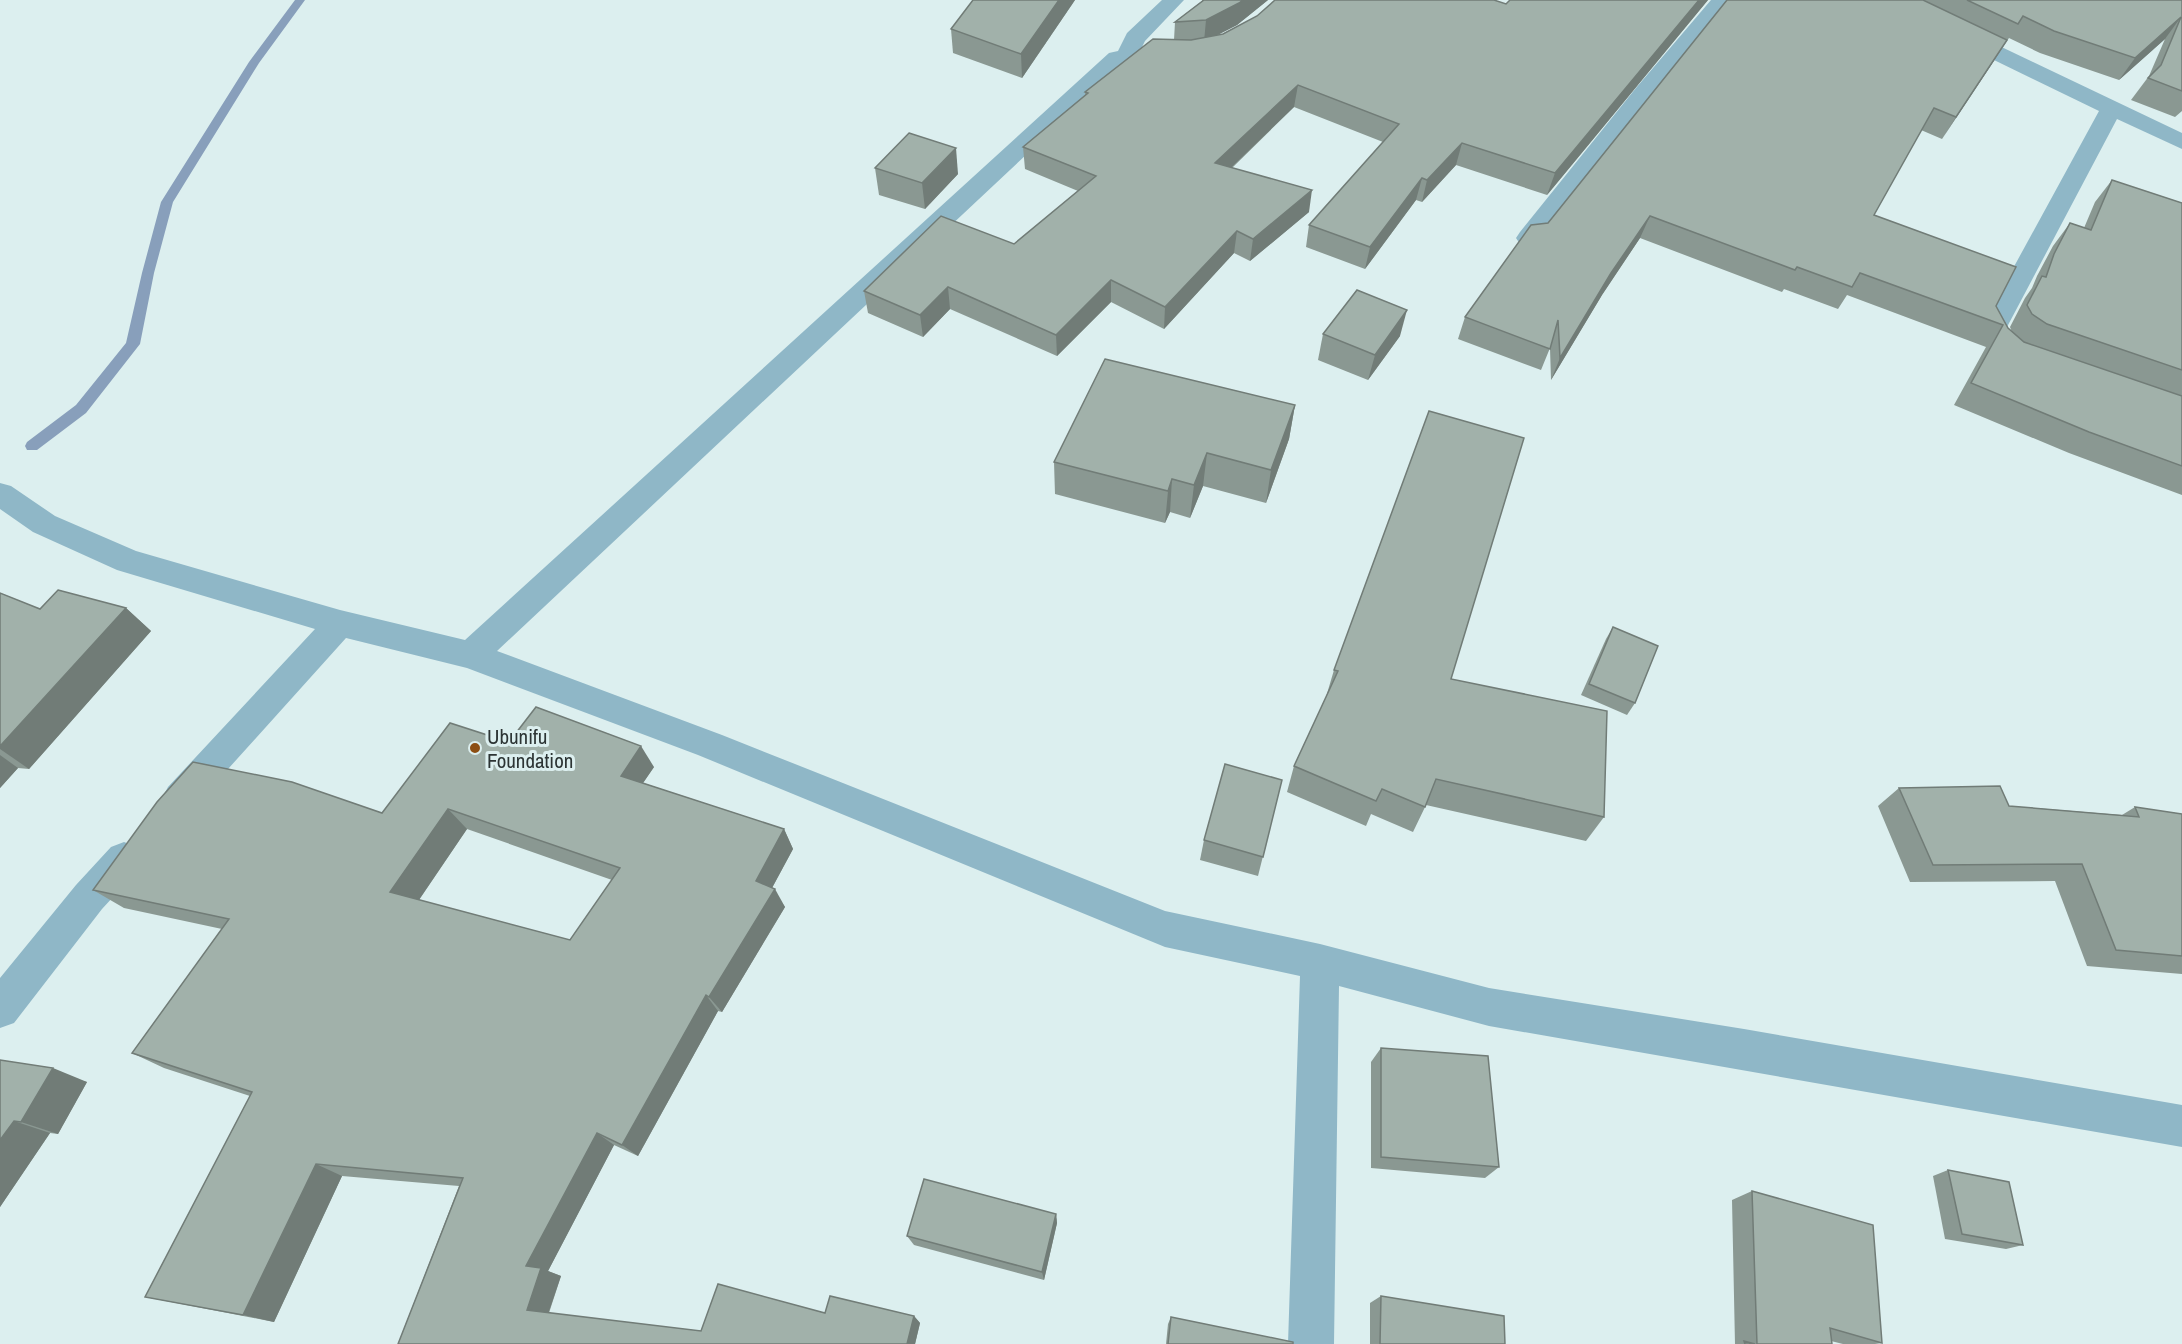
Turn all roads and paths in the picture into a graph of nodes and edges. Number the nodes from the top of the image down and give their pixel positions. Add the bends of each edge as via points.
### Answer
1 (1174, 0) edge
2 (1722, 0) edge
3 (1887, 0) edge
4 (1203, 52) edge
5 (1128, 54) junction
6 (2111, 109) junction
7 (2182, 142) edge
8 (1529, 238) edge
9 (2029, 358) edge
10 (0, 494) edge
11 (340, 623) junction
12 (471, 655) junction
13 (1320, 962) junction
14 (0, 1009) edge
15 (2182, 1126) edge
16 (1311, 1344) edge

1 - 5 street via 1135,38
2 - 8 street
3 - 6 street
4 - 5 street
5 - 12 street via 1117,58
6 - 7 street
6 - 9 street via 1994,327 2002,343
10 - 11 street via 45,524 128,561
11 - 12 street
11 - 14 street via 89,897
12 - 13 street via 710,745 1165,929
13 - 15 street via 1489,1007
13 - 16 street

